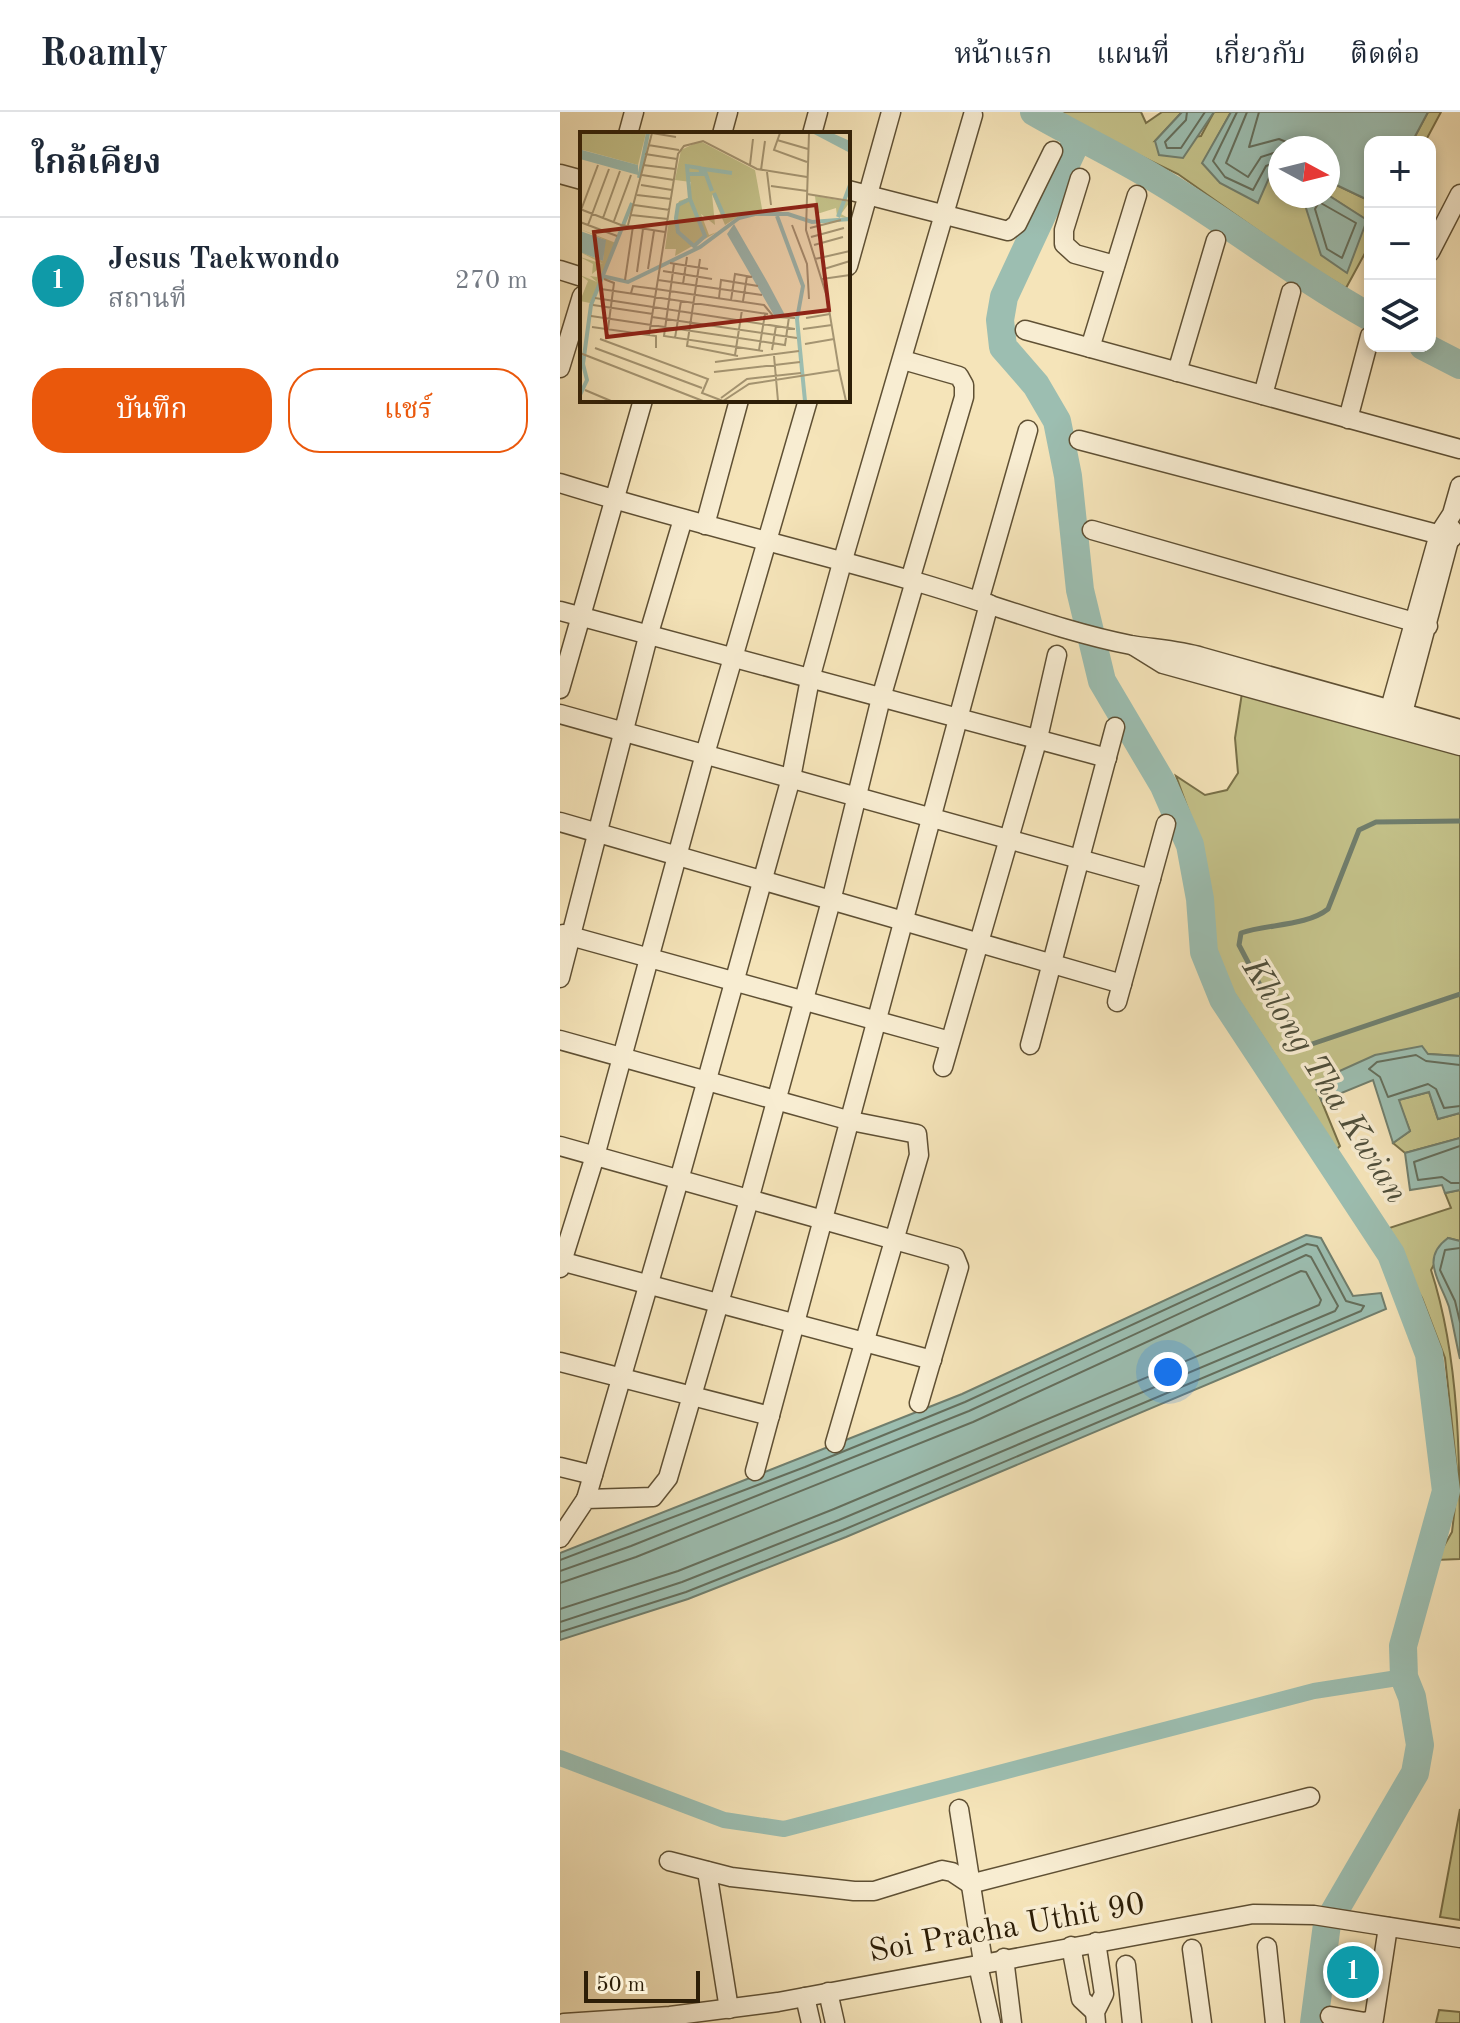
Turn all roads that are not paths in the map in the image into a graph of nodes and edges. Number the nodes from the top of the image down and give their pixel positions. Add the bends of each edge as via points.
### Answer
1 (634, 112) edge
2 (728, 112) edge
3 (818, 112) edge
4 (891, 112) edge
5 (973, 115) dead end
6 (631, 132) edge
7 (723, 132) edge
8 (813, 132) edge
9 (1053, 151) dead end
10 (560, 174) edge
11 (1080, 178) dead end
12 (580, 179) edge
13 (850, 191) edge
14 (1460, 194) edge
15 (1137, 195) dead end
16 (869, 196) junction
17 (945, 214) junction
18 (1216, 240) dead end
19 (1436, 240) edge
20 (850, 259) edge
21 (1115, 265) junction
22 (560, 270) edge
23 (580, 276) edge
24 (1291, 292) dead end
25 (580, 303) edge
26 (1025, 330) dead end
27 (1090, 348) junction
28 (1366, 352) edge
29 (903, 360) junction
30 (560, 368) edge
31 (1177, 372) junction
32 (1263, 395) junction
33 (642, 402) edge
34 (738, 402) edge
35 (807, 402) edge
36 (1348, 419) junction
37 (1028, 430) dead end
38 (1079, 440) dead end
39 (1460, 449) edge
40 (560, 483) edge
41 (1460, 486) edge
42 (613, 499) junction
43 (683, 519) junction
44 (705, 525) junction
45 (1092, 530) dead end
46 (1446, 536) junction
47 (766, 543) junction
48 (842, 563) junction
49 (912, 580) junction
50 (984, 602) junction
51 (569, 613) edge
52 (1421, 624) junction
53 (649, 633) junction
54 (1057, 655) dead end
55 (733, 659) junction
56 (810, 679) junction
57 (560, 689) edge
58 (881, 698) junction
59 (560, 714) edge
60 (958, 716) junction
61 (1394, 719) junction
62 (1115, 727) dead end
63 (1460, 729) edge
64 (623, 730) junction
65 (1038, 738) junction
66 (1460, 746) edge
67 (705, 754) junction
68 (1107, 758) junction
69 (791, 778) junction
70 (855, 797) junction
71 (931, 817) junction
72 (560, 822) edge
73 (1166, 824) dead end
74 (599, 833) junction
75 (1009, 840) junction
76 (678, 856) junction
77 (1080, 859) junction
78 (1151, 879) junction
79 (762, 881) junction
80 (831, 901) junction
81 (905, 922) junction
82 (566, 934) edge
83 (978, 943) junction
84 (648, 956) junction
85 (1052, 962) junction
86 (560, 978) edge
87 (735, 981) junction
88 (1122, 984) junction
89 (803, 1002) junction
90 (1117, 1002) dead end
91 (877, 1022) junction
92 (560, 1040) edge
93 (950, 1041) junction
94 (1030, 1045) dead end
95 (622, 1057) junction
96 (943, 1067) dead end
97 (707, 1081) junction
98 (777, 1100) junction
99 (851, 1121) junction
100 (560, 1146) edge
101 (595, 1156) junction
102 (679, 1180) junction
103 (749, 1200) junction
104 (823, 1221) junction
105 (893, 1238) junction
106 (561, 1264) edge
107 (648, 1285) junction
108 (719, 1302) junction
109 (794, 1325) junction
110 (865, 1342) junction
111 (932, 1360) junction
112 (560, 1362) edge
113 (621, 1376) junction
114 (691, 1393) junction
115 (919, 1403) dead end
116 (770, 1416) junction
117 (835, 1443) dead end
118 (560, 1467) edge
119 (755, 1471) dead end
120 (593, 1475) junction
121 (586, 1499) junction
122 (560, 1538) edge
123 (1310, 1797) dead end
124 (959, 1809) dead end
125 (669, 1861) dead end
126 (707, 1871) junction
127 (970, 1884) junction
128 (1388, 1927) junction
129 (1460, 1938) edge
130 (1096, 1942) junction
131 (1071, 1946) junction
132 (1267, 1947) dead end
133 (1192, 1949) dead end
134 (1004, 1958) junction
135 (981, 1963) junction
136 (1126, 1965) dead end
137 (828, 1992) junction
138 (805, 1997) junction
139 (729, 2009) junction
140 (1330, 2016) dead end
141 (1096, 2018) edge
142 (671, 2019) edge
143 (1374, 2021) edge
144 (564, 2023) edge
145 (811, 2023) edge
146 (835, 2023) edge
147 (991, 2023) edge
148 (1012, 2023) edge
149 (1132, 2023) edge
150 (1202, 2023) edge
151 (1275, 2023) edge

1 - 6 street
2 - 7 street
3 - 8 street
4 - 16 street
5 - 17 street
9 - 17 street via 1013,230
10 - 12 street
11 - 21 street via 1064,244 1075,254
13 - 16 street
14 - 19 street
15 - 21 street
16 - 17 street
16 - 20 street
17 - 29 street
18 - 31 street
21 - 27 street
22 - 23 street
24 - 32 street
25 - 30 street
26 - 27 street
27 - 31 street
28 - 36 street
29 - 48 street
29 - 49 street via 959,376 964,385
31 - 32 street
32 - 36 street
33 - 42 street
34 - 44 street
35 - 47 street
36 - 39 street
37 - 50 street
38 - 46 street
40 - 42 street
41 - 46 street
42 - 43 street
42 - 51 street
43 - 44 street
43 - 53 street
44 - 47 street
45 - 52 street
46 - 52 street
47 - 48 street
47 - 55 street
48 - 49 street
48 - 56 street
49 - 50 street
49 - 58 street
50 - 60 street
50 - 61 street via 1132,645 1167,647 1200,665
51 - 53 street
51 - 57 street
52 - 61 street
53 - 55 street
53 - 64 street
54 - 65 street
55 - 56 street
55 - 67 street
56 - 58 street
56 - 69 street
58 - 60 street
58 - 70 street
59 - 64 street
60 - 65 street
60 - 71 street
61 - 63 street
61 - 66 street
62 - 68 street
64 - 67 street
64 - 74 street
65 - 68 street
65 - 75 street
67 - 69 street
67 - 76 street
68 - 77 street
69 - 70 street
69 - 79 street
70 - 71 street
70 - 80 street
71 - 75 street
71 - 81 street
72 - 74 street
73 - 78 street
74 - 76 street
74 - 82 street
75 - 77 street
75 - 83 street
76 - 79 street
76 - 84 street
77 - 78 street
77 - 85 street
78 - 88 street
79 - 80 street
79 - 87 street
80 - 81 street
80 - 89 street
81 - 83 street
81 - 91 street
82 - 84 street
82 - 86 street
83 - 85 street
83 - 93 street
84 - 87 street
84 - 95 street
85 - 88 street
85 - 94 street
87 - 89 street
87 - 97 street
88 - 90 street
89 - 91 street
89 - 98 street
91 - 93 street
91 - 99 street
92 - 95 street
93 - 96 street
95 - 97 street
95 - 101 street
97 - 98 street
97 - 102 street
98 - 99 street
98 - 103 street
99 - 104 street
99 - 105 street via 911,1131 920,1142
100 - 101 street
101 - 102 street
101 - 106 street
102 - 103 street
102 - 107 street
103 - 104 street
103 - 108 street
104 - 105 street
104 - 109 street
105 - 110 street
105 - 111 street via 959,1260
106 - 107 street
107 - 108 street
107 - 113 street
108 - 109 street
108 - 114 street
109 - 110 street
109 - 116 street
110 - 111 street
110 - 117 street
111 - 115 street
112 - 113 street
113 - 114 street
113 - 120 street
114 - 116 street
114 - 121 street via 662,1488 653,1497
116 - 119 street
118 - 120 street
120 - 121 street
121 - 122 street
123 - 127 street
124 - 127 street
125 - 126 street
126 - 127 street via 874,1891 942,1870
126 - 139 street
127 - 135 street
128 - 129 street, Soi Pracha Uthit 90
128 - 130 street, Soi Pracha Uthit 90 via 1314,1915 1238,1915
128 - 143 street
130 - 131 street, Soi Pracha Uthit 90
130 - 141 street via 1104,1994
131 - 134 street, Soi Pracha Uthit 90
131 - 141 street via 1081,1999
132 - 151 street
133 - 150 street
134 - 135 street, Soi Pracha Uthit 90
134 - 148 street
135 - 137 street, Soi Pracha Uthit 90
135 - 147 street
136 - 149 street
137 - 138 street, Soi Pracha Uthit 90
137 - 146 street
138 - 139 street, Soi Pracha Uthit 90
138 - 145 street
139 - 142 street, Soi Pracha Uthit 90
140 - 143 street
142 - 144 street, Soi Pracha Uthit 90

